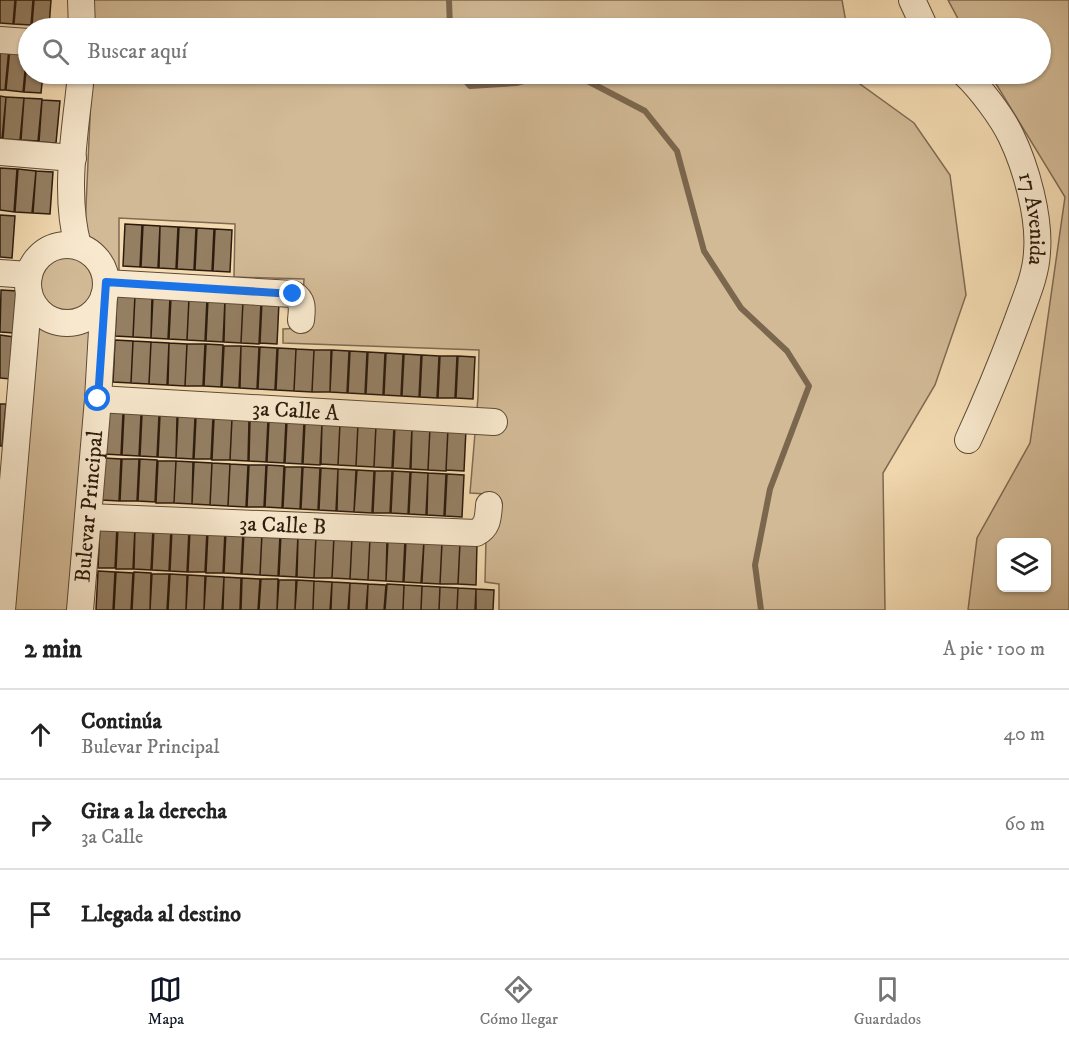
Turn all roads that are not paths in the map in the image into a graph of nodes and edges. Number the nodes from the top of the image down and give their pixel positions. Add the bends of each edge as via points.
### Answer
1 (81, 0) edge
2 (912, 0) edge
3 (82, 18) edge
4 (920, 18) edge
5 (0, 40) edge
6 (18, 41) edge
7 (80, 84) edge
8 (976, 84) edge
9 (0, 152) edge
10 (73, 158) junction
11 (67, 246) junction
12 (0, 273) edge
13 (29, 284) junction
14 (105, 289) junction
15 (301, 320) dead end
16 (10, 392) edge
17 (98, 399) junction
18 (494, 422) dead end
19 (968, 440) dead end
20 (6, 504) edge
21 (489, 505) dead end
22 (88, 517) junction
23 (2, 610) edge
24 (80, 610) edge

1 - 3 street
2 - 4 street
5 - 6 street
7 - 10 street
8 - 19 street, 17 Avenida via 1011,135 1026,176 1038,250 1033,277 994,384
9 - 10 street
10 - 11 street
11 - 13 street via 38,257
11 - 14 street via 94,255 104,270
12 - 13 street
13 - 14 street via 36,308 65,322 89,316
13 - 16 street
14 - 15 street via 293,294 300,298
14 - 17 street, Bulevar Principal
16 - 20 street
17 - 18 street, 3a Calle A
17 - 22 street, Bulevar Principal
20 - 23 street
21 - 22 street, 3a Calle B via 488,522 476,533
22 - 24 street, Bulevar Principal

